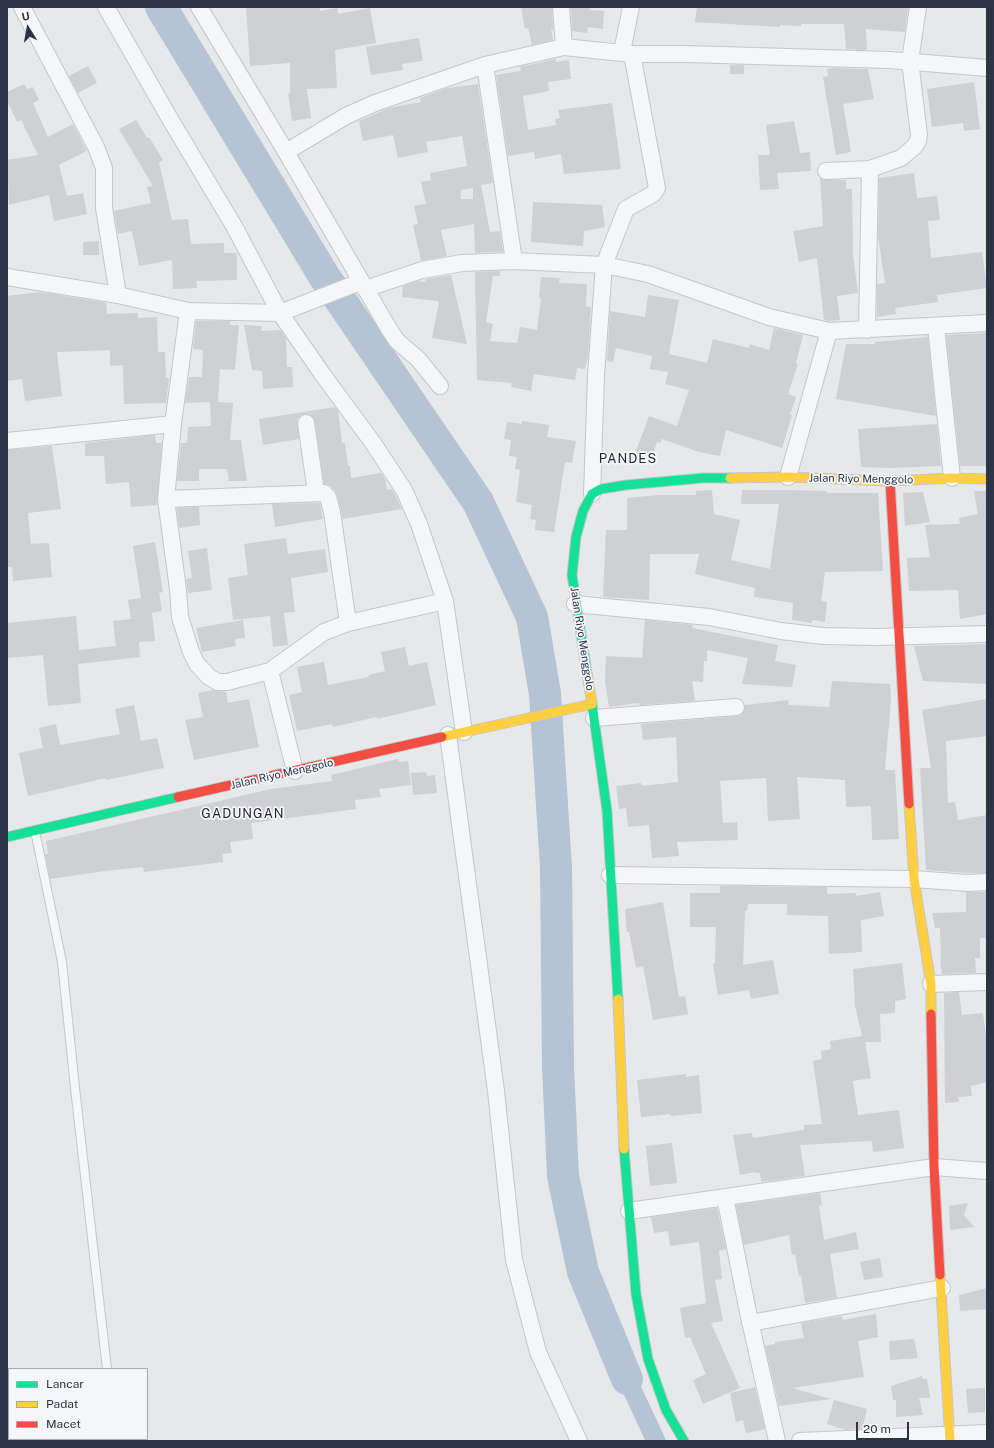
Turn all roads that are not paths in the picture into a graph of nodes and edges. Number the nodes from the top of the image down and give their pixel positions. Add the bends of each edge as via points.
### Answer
1 (22, 7) edge
2 (106, 7) edge
3 (199, 7) edge
4 (561, 7) edge
5 (631, 7) edge
6 (918, 7) edge
7 (564, 47) junction
8 (627, 53) junction
9 (910, 61) junction
10 (485, 65) junction
11 (987, 68) edge
12 (286, 152) junction
13 (870, 169) junction
14 (826, 171) dead end
15 (514, 261) junction
16 (604, 265) junction
17 (7, 277) edge
18 (360, 285) junction
19 (118, 295) junction
20 (188, 311) junction
21 (280, 313) junction
22 (987, 323) edge
23 (936, 327) junction
24 (867, 330) junction
25 (829, 331) junction
26 (440, 386) dead end
27 (306, 423) dead end
28 (173, 424) junction
29 (7, 441) edge
30 (788, 477) junction
31 (952, 478) junction
32 (987, 479) edge
33 (890, 481) junction
34 (316, 492) junction
35 (592, 494) junction
36 (166, 499) junction
37 (445, 601) junction
38 (575, 604) junction
39 (348, 623) junction
40 (987, 634) edge
41 (900, 637) junction
42 (270, 671) junction
43 (736, 706) dead end
44 (590, 709) junction
45 (464, 732) junction
46 (448, 735) junction
47 (295, 771) junction
48 (35, 830) junction
49 (7, 838) edge
50 (610, 875) junction
51 (914, 879) junction
52 (987, 882) edge
53 (987, 982) edge
54 (932, 984) junction
55 (934, 1167) junction
56 (987, 1171) edge
57 (725, 1197) junction
58 (629, 1211) junction
59 (942, 1288) junction
60 (750, 1322) junction
61 (107, 1368) edge
62 (987, 1433) edge
63 (950, 1438) edge
64 (579, 1441) edge
65 (684, 1441) edge
66 (777, 1441) edge
67 (800, 1441) edge

1 - 19 street via 96,147 104,168 104,208
2 - 21 street via 234,226
3 - 12 street
4 - 7 street
5 - 8 street
6 - 9 street
7 - 8 street
7 - 10 street
8 - 9 street
8 - 16 street via 657,188 653,194 626,209
9 - 11 street via 919,64
9 - 13 street via 918,141 901,158
10 - 12 street via 375,103 346,116
10 - 15 street
12 - 18 street
13 - 14 street
13 - 24 street
15 - 16 street
15 - 18 street via 443,266
16 - 25 street via 648,274 769,317
16 - 35 street via 596,375
17 - 19 street
18 - 21 street
18 - 26 street via 397,341 418,359
19 - 20 street
20 - 21 street
20 - 28 street
21 - 37 street via 373,442 404,490 419,524
22 - 23 street
23 - 24 street
23 - 31 street
24 - 25 street
25 - 30 street
27 - 34 street
28 - 29 street
28 - 36 street
30 - 33 street, Jalan Riyo Menggolo
30 - 35 street, Jalan Riyo Menggolo via 703,478 655,482 601,489
31 - 32 street, Jalan Riyo Menggolo
31 - 33 street, Jalan Riyo Menggolo
33 - 41 street
34 - 36 street
34 - 39 street via 326,494 332,512
35 - 38 street, Jalan Riyo Menggolo via 583,511 576,536 572,575
36 - 42 street via 180,617 191,652 198,664 209,677 218,682
37 - 39 street
37 - 45 street
38 - 41 street via 708,617 823,636
38 - 44 street, Jalan Riyo Menggolo
39 - 42 street via 324,632
40 - 41 street
41 - 51 street
42 - 47 street
43 - 44 street
44 - 45 street, Jalan Riyo Menggolo
44 - 50 street via 607,811
45 - 46 street, Jalan Riyo Menggolo
46 - 47 street, Jalan Riyo Menggolo
46 - 64 street via 496,1092 514,1260 538,1352
47 - 48 street, Jalan Riyo Menggolo
48 - 49 street, Jalan Riyo Menggolo
48 - 61 lane via 62,962
50 - 51 street
50 - 58 street
51 - 52 street
51 - 54 street
53 - 54 street
54 - 55 street
55 - 56 street
55 - 57 street
55 - 59 street
57 - 58 street
57 - 60 street
58 - 65 street via 636,1294 648,1359 666,1410
59 - 60 street
59 - 63 street
60 - 66 street
62 - 63 street
63 - 67 street

